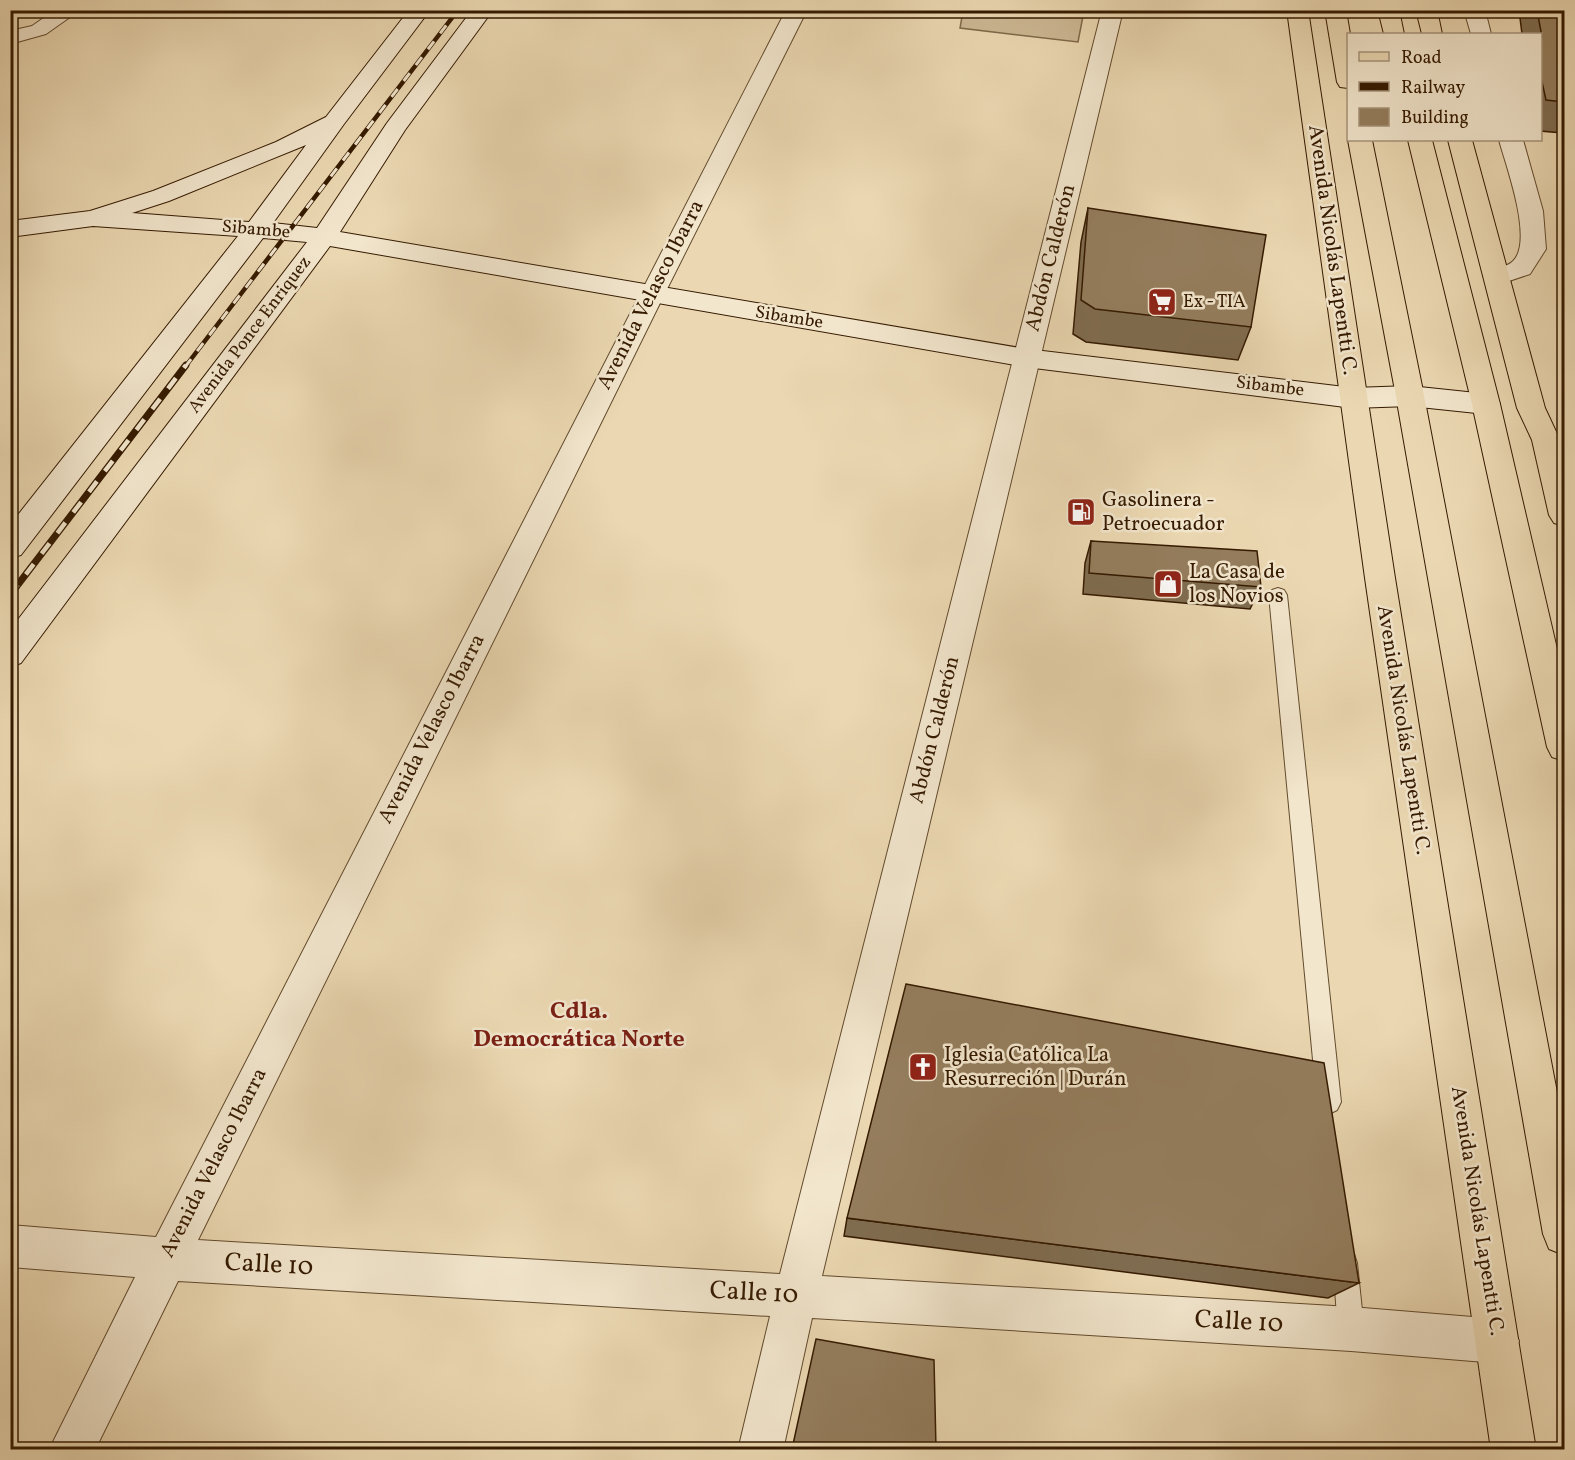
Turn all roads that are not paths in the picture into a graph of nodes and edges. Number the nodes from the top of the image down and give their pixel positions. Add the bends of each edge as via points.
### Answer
1 (70, 10) edge
2 (420, 10) edge
3 (483, 10) edge
4 (797, 10) edge
5 (1113, 10) edge
6 (1297, 10) edge
7 (1335, 10) edge
8 (1388, 10) edge
9 (1426, 10) edge
10 (1474, 10) edge
11 (1394, 33) edge
12 (1432, 33) edge
13 (1481, 33) edge
14 (10, 38) edge
15 (1347, 76) edge
16 (336, 119) junction
17 (1360, 141) edge
18 (1420, 141) edge
19 (1460, 141) edge
20 (1511, 141) edge
21 (93, 218) junction
22 (10, 229) edge
23 (256, 230) junction
24 (324, 237) junction
25 (1497, 277) junction
26 (651, 295) junction
27 (1026, 358) junction
28 (1410, 396) junction
29 (1353, 398) junction
30 (1486, 405) junction
31 (1555, 441) edge
32 (1564, 515) edge
33 (10, 547) edge
34 (1278, 595) dead end
35 (10, 654) edge
36 (1564, 747) edge
37 (1331, 1128) edge
38 (1564, 1234) edge
39 (10, 1246) edge
40 (1343, 1246) edge
41 (166, 1259) junction
42 (796, 1295) junction
43 (1351, 1329) junction
44 (1497, 1341) junction
45 (71, 1449) edge
46 (760, 1449) edge
47 (1514, 1449) edge

1 - 14 street via 39,30
2 - 16 street
3 - 24 street, Avenida Ponce Enriquez via 395,128
4 - 26 street, Avenida Velasco Ibarra
5 - 27 street, Abdón Calderón
6 - 29 main road, Avenida Nicolás Lapentti C.
7 - 15 main road
8 - 11 main road
9 - 12 main road
10 - 13 street
16 - 21 street, Sibambe via 225,172
16 - 23 street
17 - 28 main road, Avenida Nicolás Lapentti C.
18 - 30 main road
19 - 25 main road
20 - 25 street via 1531,211 1534,249 1521,268
21 - 22 street, Sibambe
21 - 23 street, Sibambe
23 - 24 street, Sibambe
23 - 33 street
24 - 26 street, Sibambe
24 - 35 street, Avenida Ponce Enriquez
25 - 31 main road via 1531,408
26 - 27 street, Sibambe
26 - 41 street, Avenida Velasco Ibarra
27 - 29 street, Sibambe
27 - 42 street, Abdón Calderón
28 - 29 street, Sibambe
28 - 30 street, Sibambe
28 - 38 main road, Avenida Nicolás Lapentti C.
29 - 44 main road, Avenida Nicolás Lapentti C.
30 - 36 main road
31 - 32 main road
34 - 37 lane
39 - 41 street, Calle 10
40 - 43 lane
41 - 42 street, Calle 10
41 - 45 street, Avenida Velasco Ibarra
42 - 43 street, Calle 10
42 - 46 street, Abdón Calderón
43 - 44 street, Calle 10
44 - 47 main road, Avenida Nicolás Lapentti C.

